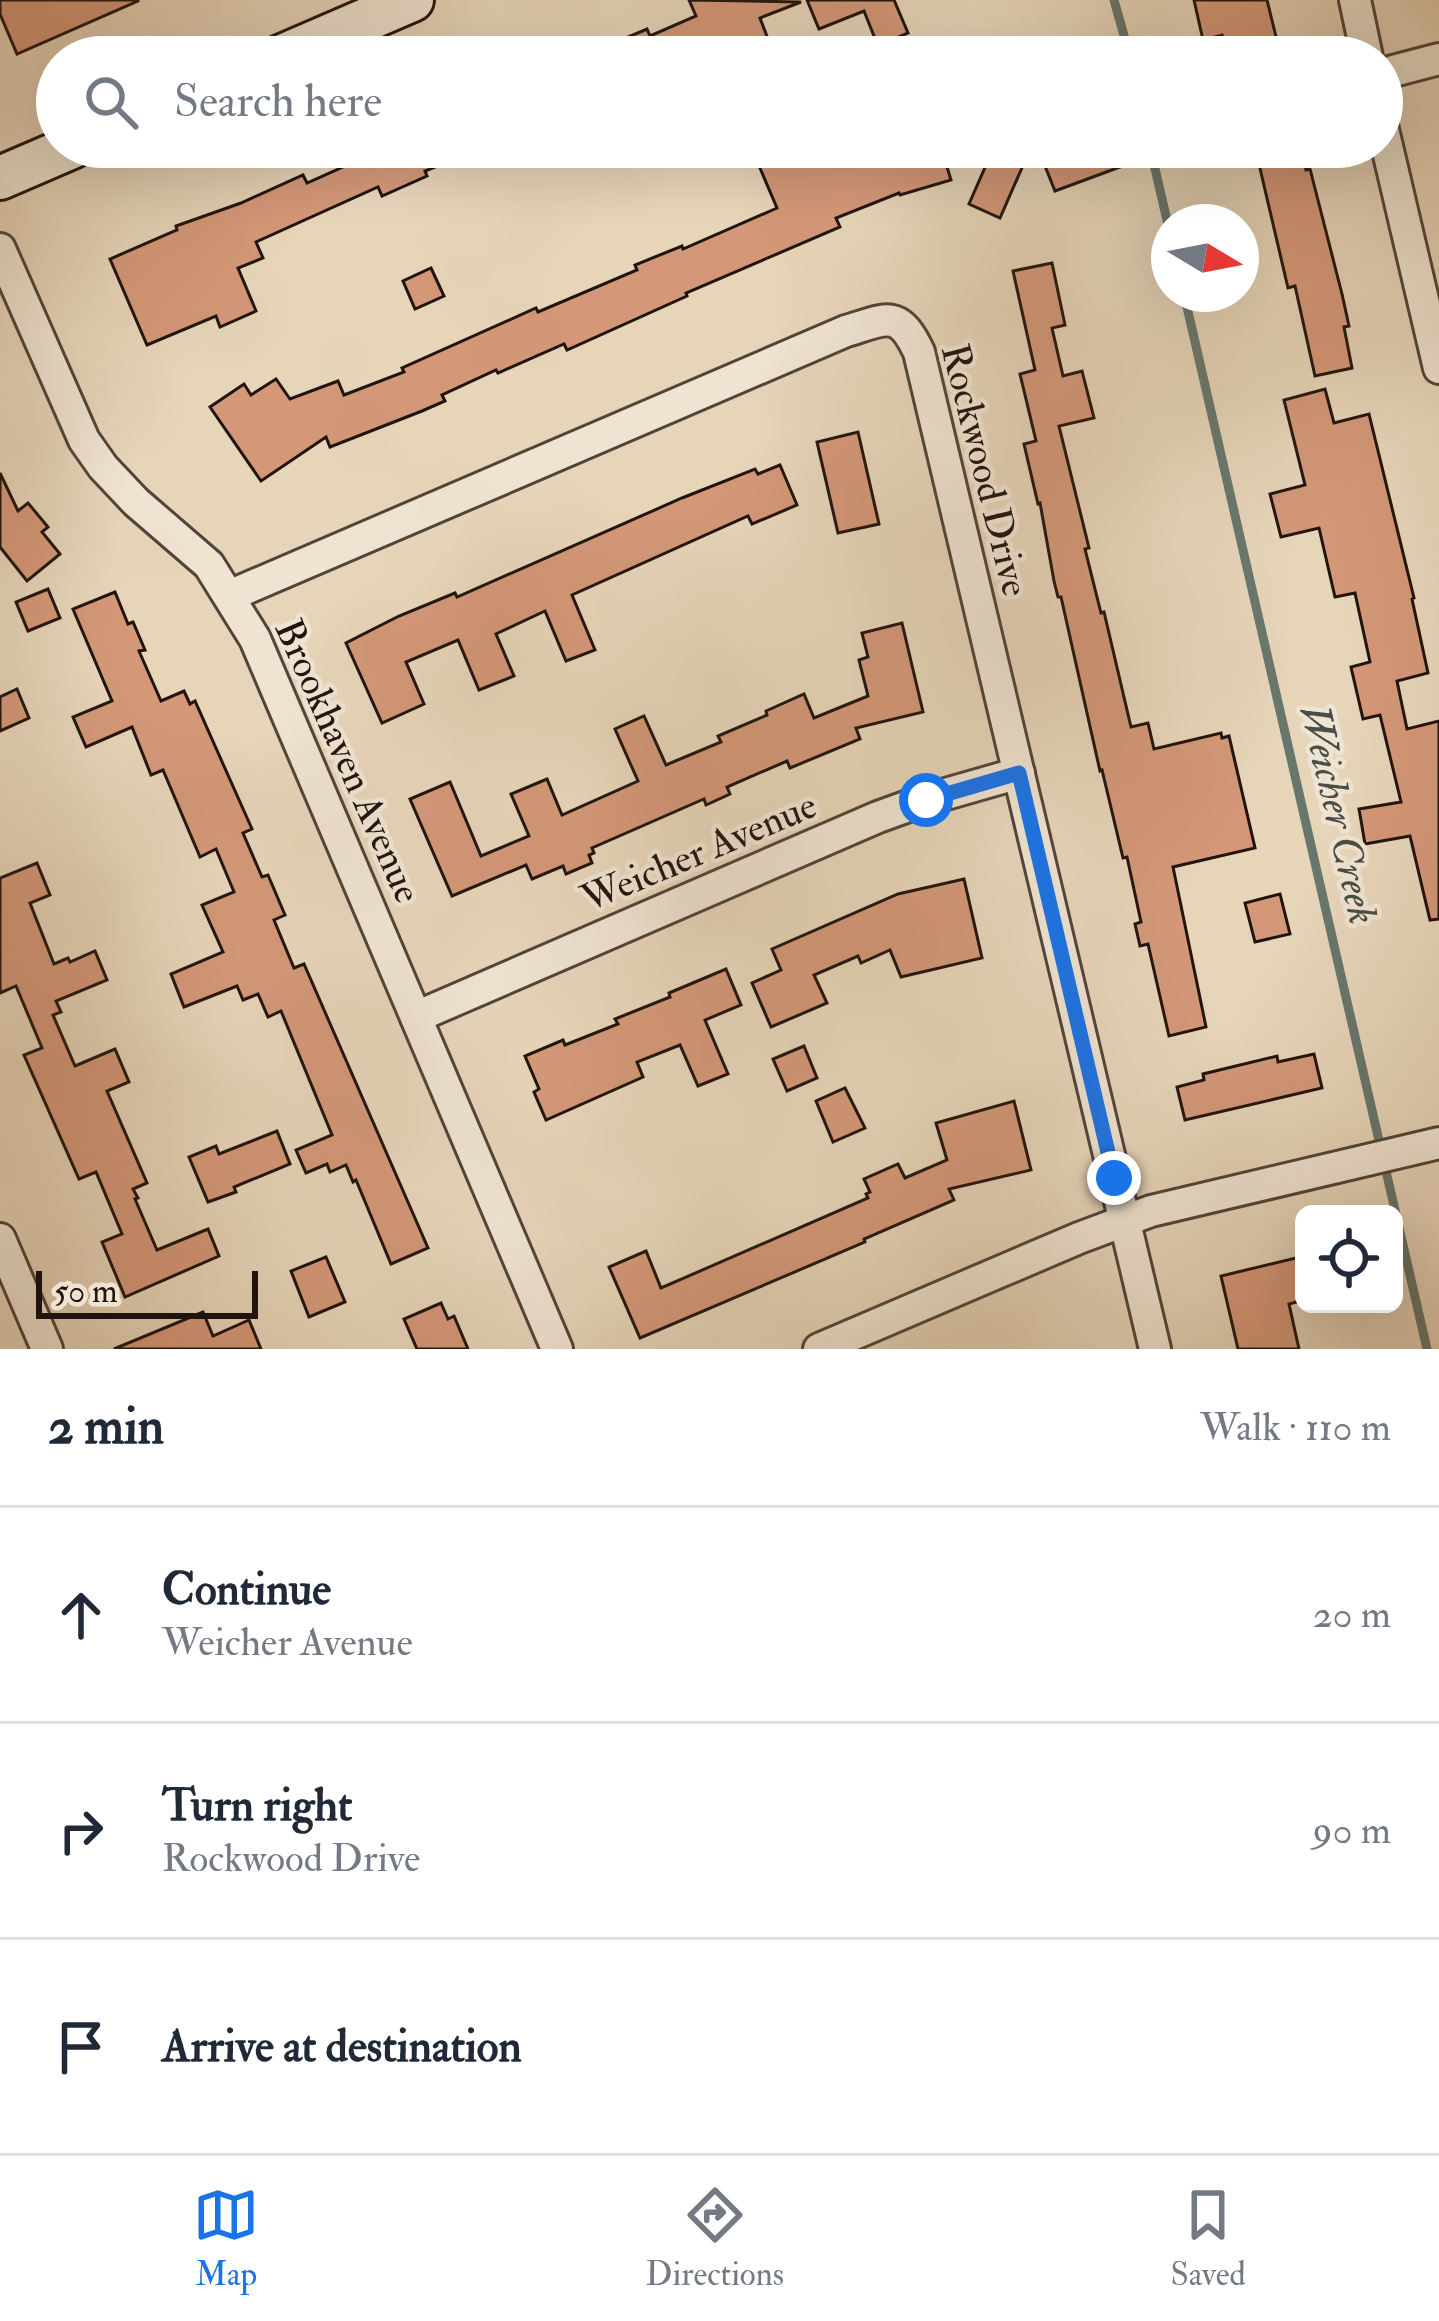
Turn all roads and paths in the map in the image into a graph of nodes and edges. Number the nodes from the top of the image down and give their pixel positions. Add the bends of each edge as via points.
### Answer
1 (412, 0) edge
2 (1355, 0) edge
3 (329, 36) edge
4 (1362, 36) edge
5 (1439, 58) edge
6 (1403, 68) edge
7 (36, 162) edge
8 (1392, 168) edge
9 (0, 178) edge
10 (0, 249) edge
11 (1439, 368) edge
12 (229, 596) junction
13 (1019, 773) junction
14 (416, 1017) junction
15 (1439, 1143) edge
16 (1125, 1222) junction
17 (0, 1238) edge
18 (47, 1349) edge
19 (557, 1349) edge
20 (819, 1349) edge
21 (1155, 1349) edge

1 - 3 street
2 - 4 street
5 - 6 street
7 - 9 street
8 - 11 street
10 - 12 street, Brookhaven Avenue via 85,440 136,502 209,565
12 - 13 street, Rockwood Drive via 846,332 894,320 920,352
12 - 14 street, Brookhaven Avenue via 255,639
13 - 14 street, Weicher Avenue via 878,817
13 - 16 street, Rockwood Drive
14 - 19 street, Brookhaven Avenue
15 - 16 street
16 - 20 street
16 - 21 street, Rockwood Drive
17 - 18 street

